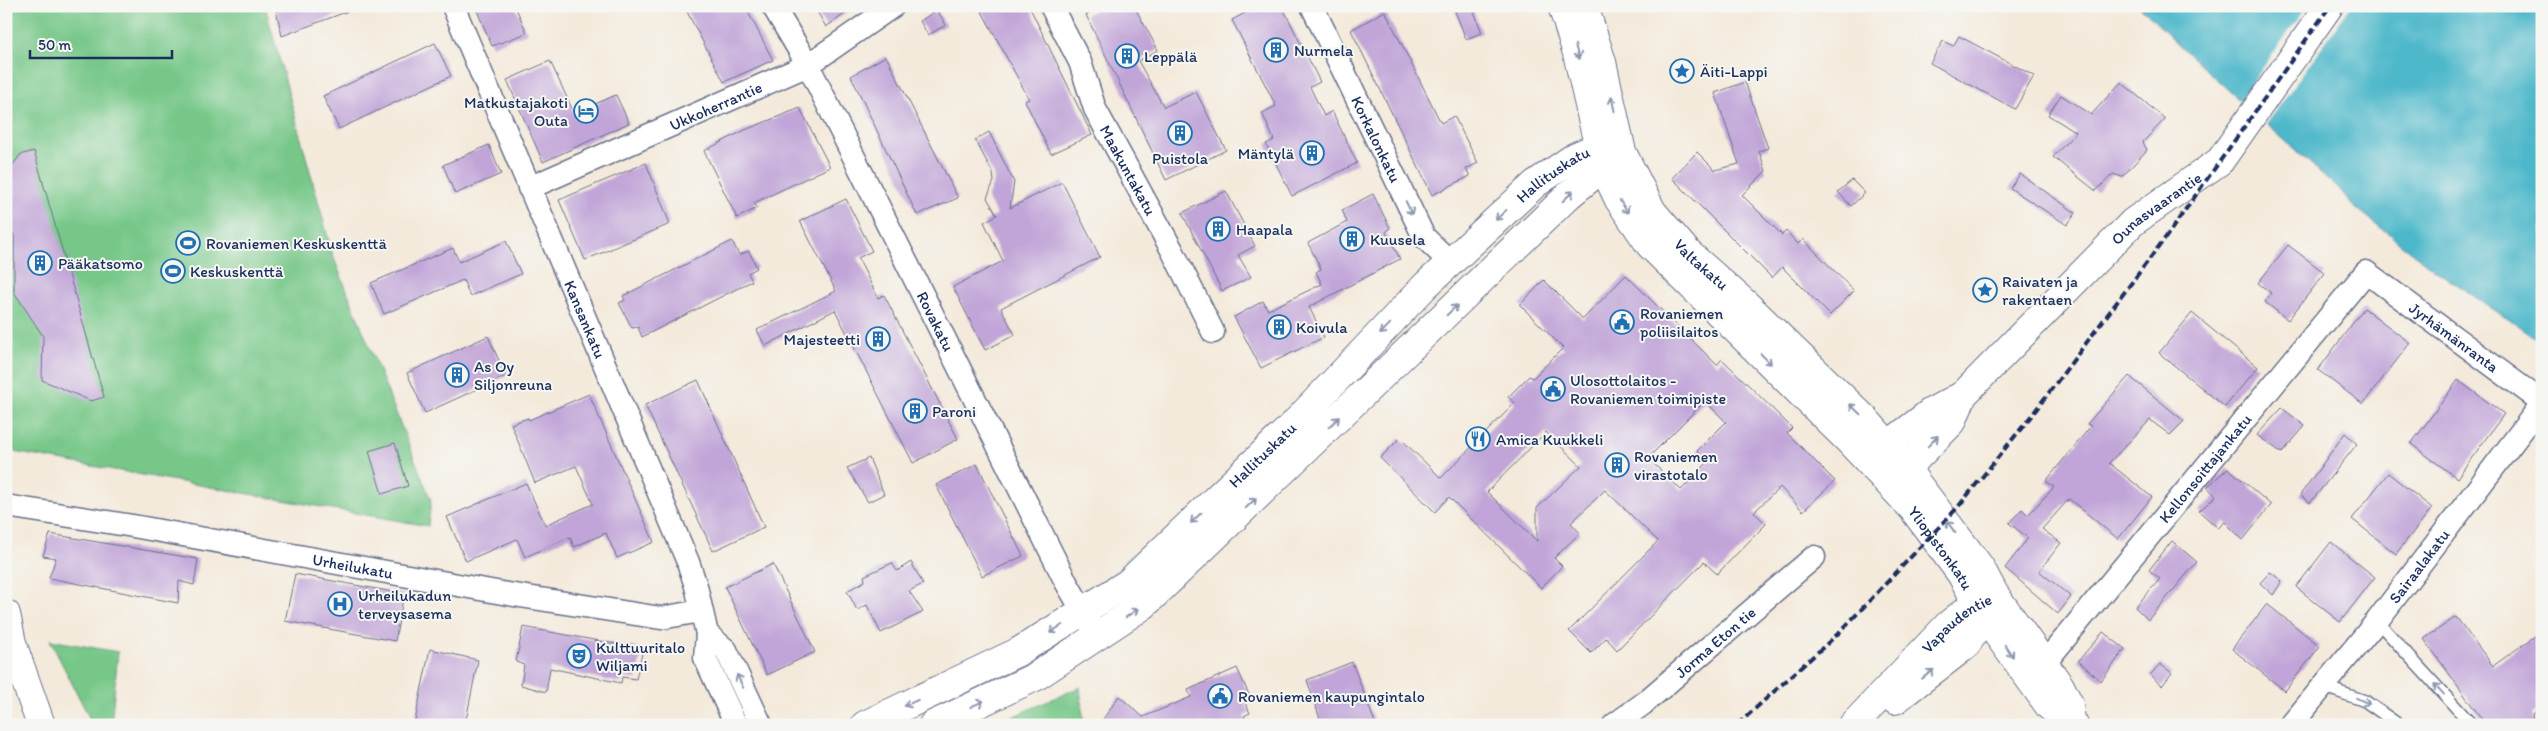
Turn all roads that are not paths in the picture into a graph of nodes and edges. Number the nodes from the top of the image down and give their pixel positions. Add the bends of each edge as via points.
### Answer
1 (454, 6) edge
2 (773, 6) edge
3 (893, 6) edge
4 (1051, 6) edge
5 (1312, 6) edge
6 (1562, 6) edge
7 (1584, 6) edge
8 (2329, 6) edge
9 (808, 65) junction
10 (1607, 155) junction
11 (529, 188) junction
12 (1450, 263) junction
13 (1492, 270) junction
14 (2366, 272) joint
15 (1213, 332) dead end
16 (1962, 394) junction
17 (2542, 403) edge
18 (1294, 424) junction
19 (1888, 445) junction
20 (1269, 448) junction
21 (1299, 456) junction
22 (1907, 468) junction
23 (1878, 471) junction
24 (6, 506) edge
25 (1814, 557) dead end
26 (1986, 605) junction
27 (701, 611) junction
28 (1083, 612) junction
29 (6, 614) edge
30 (2377, 621) junction
31 (707, 634) junction
32 (1098, 637) junction
33 (2044, 665) junction
34 (2322, 686) junction
35 (2073, 723) edge
36 (41, 725) edge
37 (736, 725) edge
38 (761, 725) edge
39 (865, 725) edge
40 (933, 725) edge
41 (1614, 725) edge
42 (1853, 725) edge
43 (1861, 725) edge
44 (2291, 725) edge
45 (2399, 725) edge
46 (2472, 725) edge

1 - 11 street, Kansankatu
2 - 9 street, Rovakatu
3 - 9 street, Ukkoherrantie
4 - 15 street, Maakuntakatu via 1080,62 1094,109 1168,242
5 -> 12 street, Korkalonkatu via 1424,237
6 -> 10 street, Valtakatu
10 -> 7 street, Valtakatu via 1602,62
8 - 16 street, Ounasvaarantie via 2220,161 2133,222
9 - 11 street, Ukkoherrantie
9 - 28 street, Rovakatu
10 -> 12 street, Hallituskatu via 1576,156 1535,184
13 -> 10 street, Hallituskatu
19 -> 10 street, Valtakatu via 1865,419 1676,240
10 -> 23 street, Valtakatu via 1619,200 1656,252
11 - 27 street, Kansankatu via 688,562
12 - 13 street
12 -> 18 street, Hallituskatu
21 -> 13 street, Hallituskatu
14 - 17 street, Jyrhämänranta
14 - 33 street, Kellonsoittajankatu
16 - 19 street, Ounasvaarantie via 1931,412
22 -> 16 street, Ounasvaarantie via 1952,422
17 - 30 street, Sairaalakatu
18 - 20 street, Hallituskatu
18 - 21 street
19 - 22 street, Valtakatu
19 - 23 street
20 - 21 street
20 -> 28 street, Hallituskatu via 1128,583
32 -> 21 street, Hallituskatu via 1163,589
22 - 23 street
26 -> 22 street, Yliopistonkatu via 1980,567
23 - 26 street, Yliopistonkatu via 1913,509
24 - 27 street, Urheilukatu via 661,618
25 - 41 street, Jorma Eton tie via 1643,704
26 - 33 street, Yliopistonkatu
26 -> 35 street, Yliopistonkatu via 2049,706
26 - 42 street, Vapaudentie via 1948,625
43 -> 26 street, Vapaudentie via 1965,646
27 - 31 street, Kansankatu
28 - 32 street, Rovakatu
28 -> 39 street, Hallituskatu via 1018,652
29 - 36 street via 12,643
30 - 34 street, Sairaalakatu
46 -> 30 lane
31 - 37 street, Kansankatu via 705,658
38 -> 31 street via 726,650
40 -> 32 street, Hallituskatu via 1035,677
33 - 35 street, Yliopistonkatu via 2069,704
34 - 44 street, Sairaalakatu
34 -> 45 lane via 2365,701

